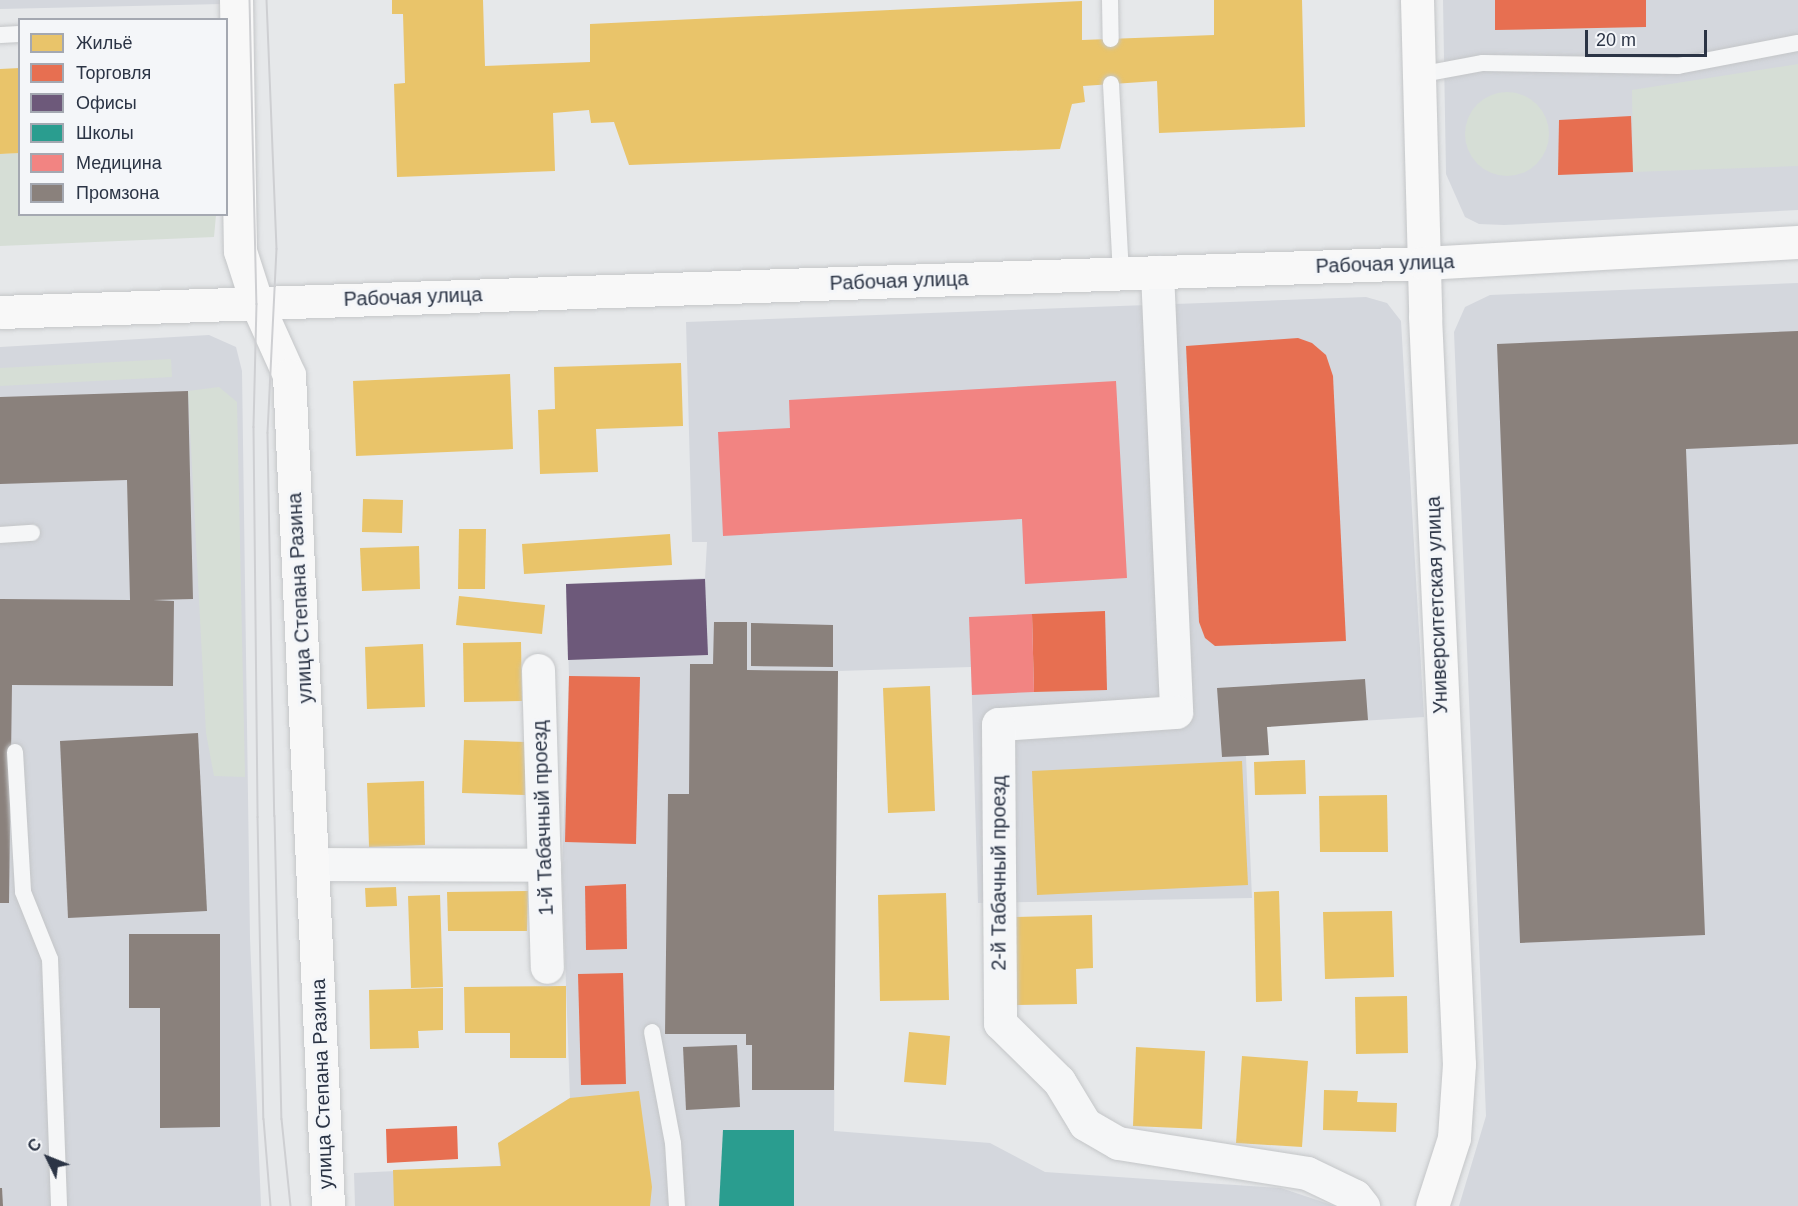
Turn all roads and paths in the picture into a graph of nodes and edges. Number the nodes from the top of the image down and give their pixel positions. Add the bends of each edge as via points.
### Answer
1 (1110, 0) edge
2 (1417, 0) edge
3 (233, 18) edge
4 (0, 34) edge
5 (18, 34) edge
6 (1111, 39) dead end
7 (1798, 43) edge
8 (1418, 75) junction
9 (1111, 84) dead end
10 (1798, 242) edge
11 (1423, 263) junction
12 (1157, 272) junction
13 (1121, 273) junction
14 (257, 304) junction
15 (0, 312) edge
16 (32, 533) dead end
17 (0, 535) edge
18 (538, 670) dead end
19 (15, 752) dead end
20 (314, 864) junction
21 (544, 865) junction
22 (547, 967) dead end
23 (652, 1032) dead end
24 (59, 1206) edge
25 (328, 1206) edge
26 (677, 1206) edge
27 (1363, 1206) edge
28 (1432, 1206) edge

1 - 6 lane
2 - 8 main road, Университетская улица
3 - 14 main road, улица Степана Разина via 240,251
4 - 5 lane
7 - 8 lane via 1678,66 1483,63
8 - 11 main road, Университетская улица
9 - 13 lane
10 - 11 main road, Рабочая улица
11 - 12 main road, Рабочая улица
11 - 28 main road, Университетская улица via 1459,1064 1454,1138
12 - 13 main road, Рабочая улица
12 - 27 street, 2-й Табачный проезд via 1176,712 998,724 1000,1023 1059,1081 1085,1124 1118,1143 1307,1173 1354,1196
13 - 14 main road, Рабочая улица
14 - 15 main road, Рабочая улица
14 - 20 main road, улица Степана Разина via 289,375
16 - 17 lane
18 - 21 street, 1-й Табачный проезд
19 - 24 lane via 22,892 50,959
20 - 21 street
20 - 25 main road, улица Степана Разина
21 - 22 street, 1-й Табачный проезд
23 - 26 lane via 673,1143

